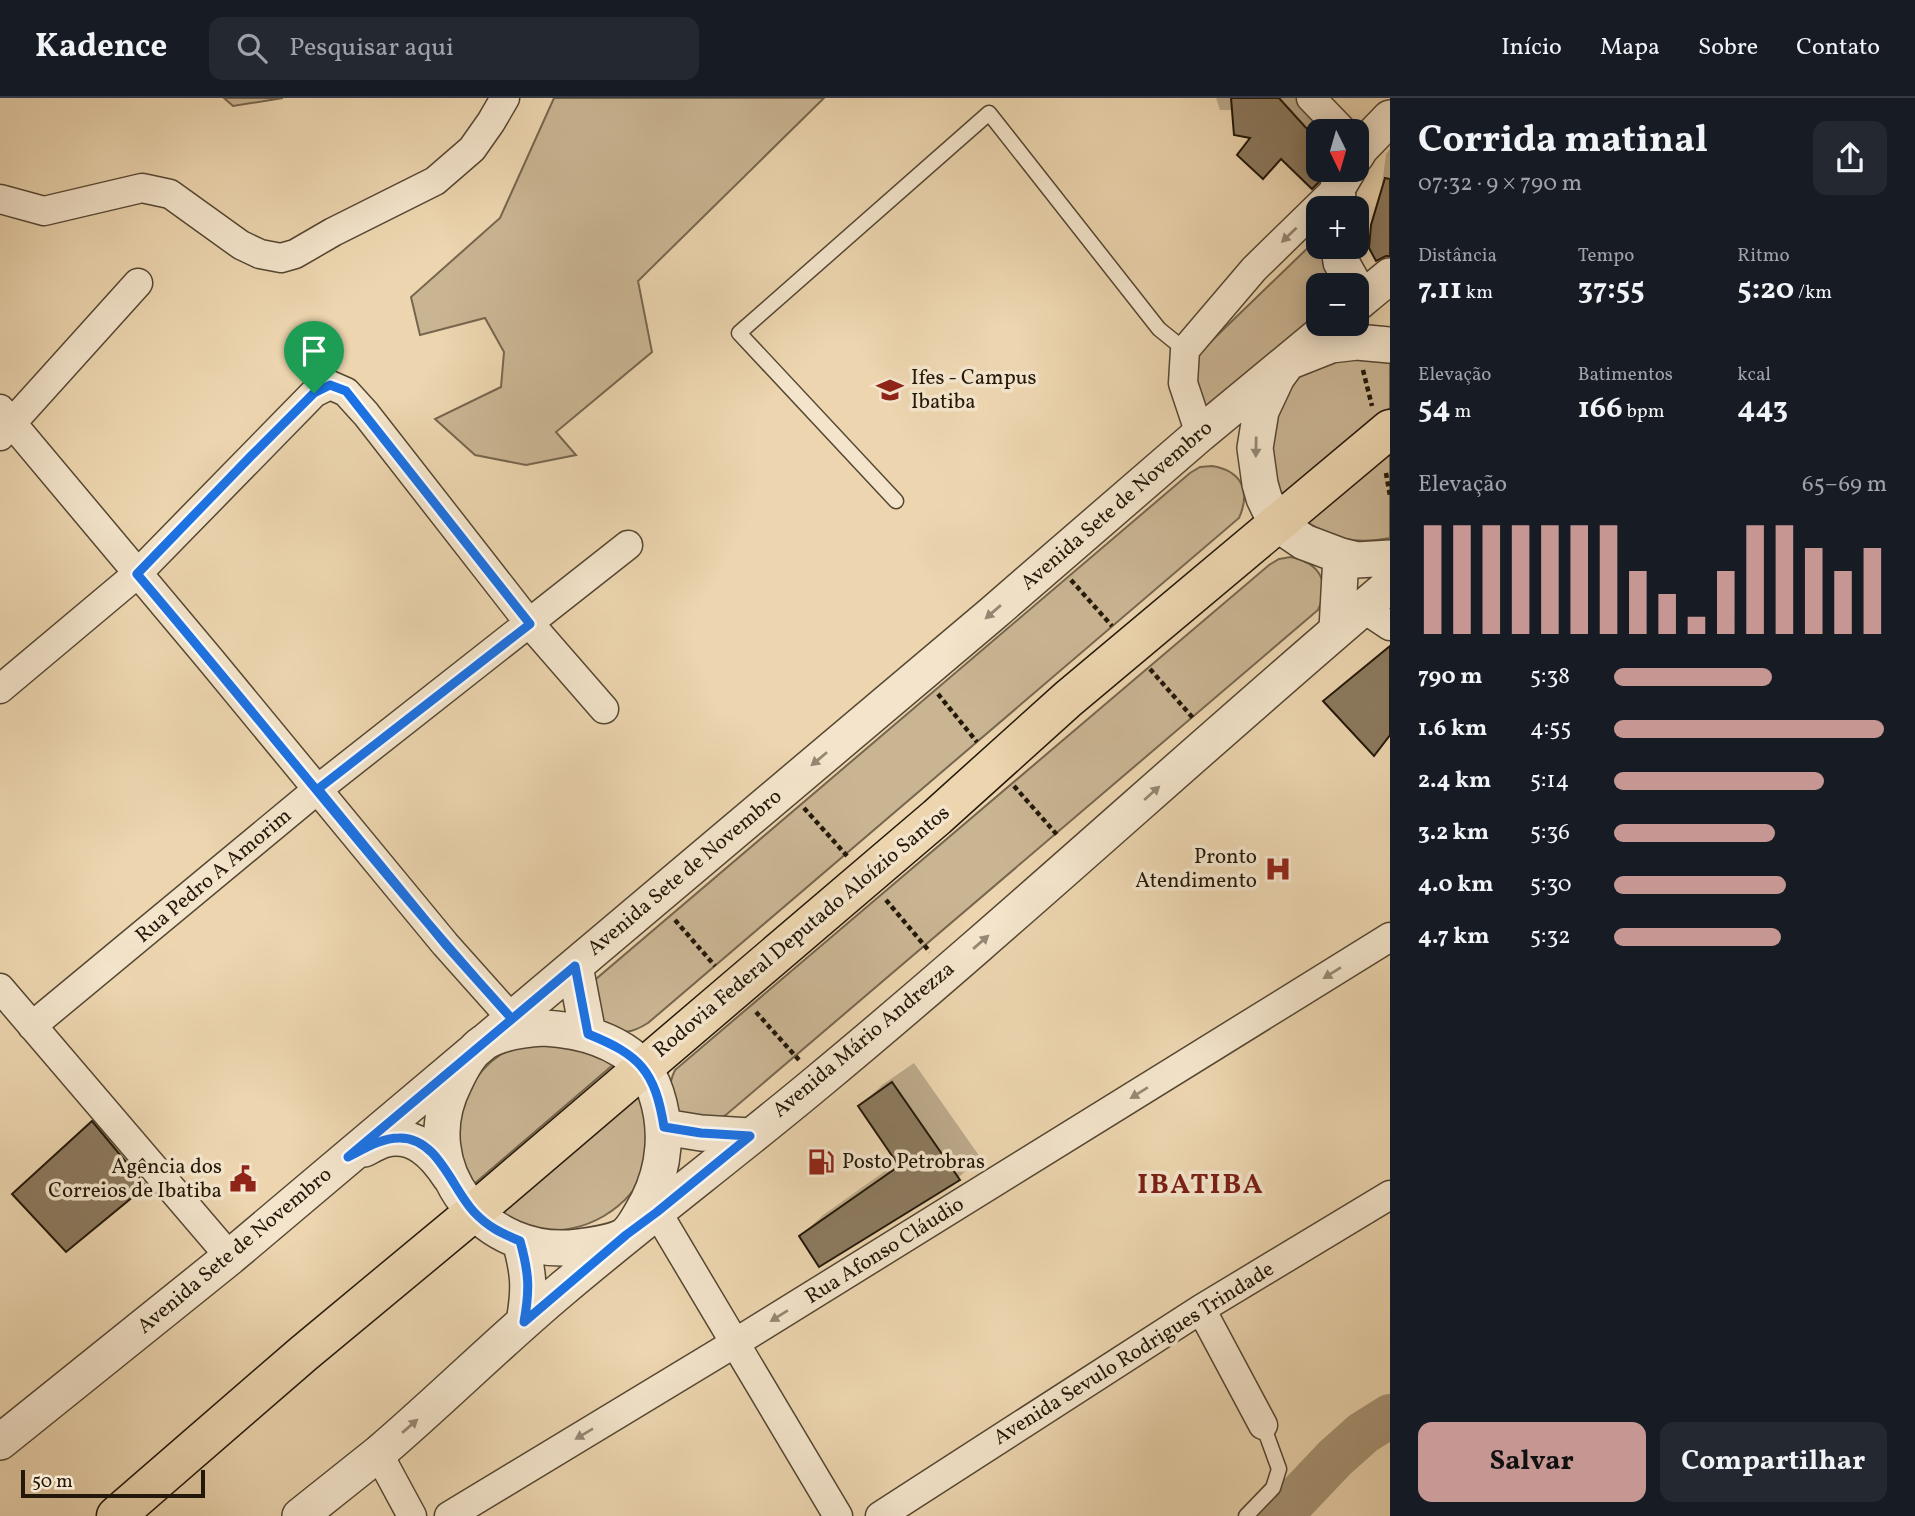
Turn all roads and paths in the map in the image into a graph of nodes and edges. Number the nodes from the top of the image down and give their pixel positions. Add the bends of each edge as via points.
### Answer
1 (505, 98) edge
2 (1311, 98) edge
3 (1390, 118) edge
4 (1323, 119) edge
5 (1369, 141) edge
6 (1332, 182) edge
7 (0, 199) edge
8 (1341, 259) edge
9 (138, 283) dead end
10 (1373, 292) edge
11 (1360, 337) edge
12 (1185, 350) junction
13 (1288, 362) junction
14 (1381, 419) edge
15 (4, 423) edge
16 (1200, 434) junction
17 (1385, 470) dead end
18 (1390, 496) edge
19 (895, 501) dead end
20 (1276, 523) junction
21 (628, 545) dead end
22 (1341, 556) junction
23 (1390, 558) edge
24 (137, 574) junction
25 (1390, 585) edge
26 (1364, 621) edge
27 (530, 624) junction
28 (0, 689) edge
29 (604, 709) dead end
30 (318, 789) junction
31 (1390, 937) edge
32 (575, 966) junction
33 (0, 988) edge
34 (512, 1019) junction
35 (32, 1026) junction
36 (588, 1034) junction
37 (480, 1045) junction
38 (643, 1067) junction
39 (664, 1127) junction
40 (750, 1136) junction
41 (348, 1157) junction
42 (451, 1178) junction
43 (1390, 1195) edge
44 (474, 1212) junction
45 (657, 1212) junction
46 (626, 1235) junction
47 (520, 1241) junction
48 (230, 1257) junction
49 (1201, 1309) junction
50 (524, 1322) junction
51 (735, 1343) junction
52 (1263, 1425) joint
53 (0, 1442) edge
54 (378, 1453) junction
55 (116, 1516) edge
56 (300, 1516) edge
57 (412, 1516) edge
58 (449, 1516) edge
59 (838, 1516) edge
60 (880, 1516) edge
61 (1246, 1516) edge

1 - 7 street via 472,149 435,181 281,258 241,245 170,194 142,188 44,211
2 - 4 street
3 - 5 street
6 -> 12 street
8 - 10 street
9 - 15 street
11 - 13 street, Avenida Sete de Novembro
11 - 14 path
12 - 16 street via 1183,383
12 - 19 lane via 1159,329 989,113 739,333
13 - 16 street, Avenida Sete de Novembro
13 -> 20 street via 1261,411 1255,447 1260,484
14 - 20 highway, Rodovia Federal Deputado Aloízio Santos
15 - 24 street
16 -> 32 street, Avenida Sete de Novembro
17 - 18 path
20 - 22 street via 1304,542
20 - 38 highway, Rodovia Federal Deputado Aloízio Santos
21 - 27 street, Rua Pedro A Amorim
22 - 23 street
22 - 26 street
24 - 27 street via 314,393 330,385 346,391
24 - 28 street
24 - 30 street
25 - 26 street, Avenida Mário Andrezza
40 -> 26 street, Avenida Mário Andrezza
27 - 29 street
27 - 30 street, Rua Pedro A Amorim
30 - 34 street
30 - 35 street, Rua Pedro A Amorim
31 -> 51 street, Rua Afonso Cláudio
32 - 34 street, Avenida Sete de Novembro
32 - 36 street
33 - 35 street
34 - 37 street, Avenida Sete de Novembro
35 - 48 street
36 - 37 street via 566,1029 522,1030
36 - 38 street via 627,1053
37 - 41 street, Avenida Sete de Novembro
37 - 42 street via 449,1093 442,1121 443,1150
38 - 39 street via 657,1096
38 - 44 highway, Rodovia Federal Deputado Aloízio Santos
39 - 40 street
39 - 46 street via 656,1185
40 - 45 street, Avenida Mário Andrezza
41 - 42 street via 383,1140 401,1137 437,1157
41 - 48 street, Avenida Sete de Novembro
42 - 44 street
43 - 49 street, Avenida Sevulo Rodrigues Trindade
44 - 47 street via 494,1230
44 - 55 highway, Rodovia Federal Deputado Aloízio Santos
45 - 46 street, Avenida Mário Andrezza
45 - 51 street
46 - 47 street via 573,1248
46 - 50 street, Avenida Mário Andrezza
47 - 50 street via 529,1280
48 - 53 street, Avenida Sete de Novembro
49 - 52 street
49 - 60 street, Avenida Sevulo Rodrigues Trindade
54 -> 50 street, Avenida Mário Andrezza
51 -> 58 street, Rua Afonso Cláudio
51 - 59 street
52 - 61 lane via 1279,1469 1273,1488
54 - 56 street, Avenida Mário Andrezza
54 - 57 street

